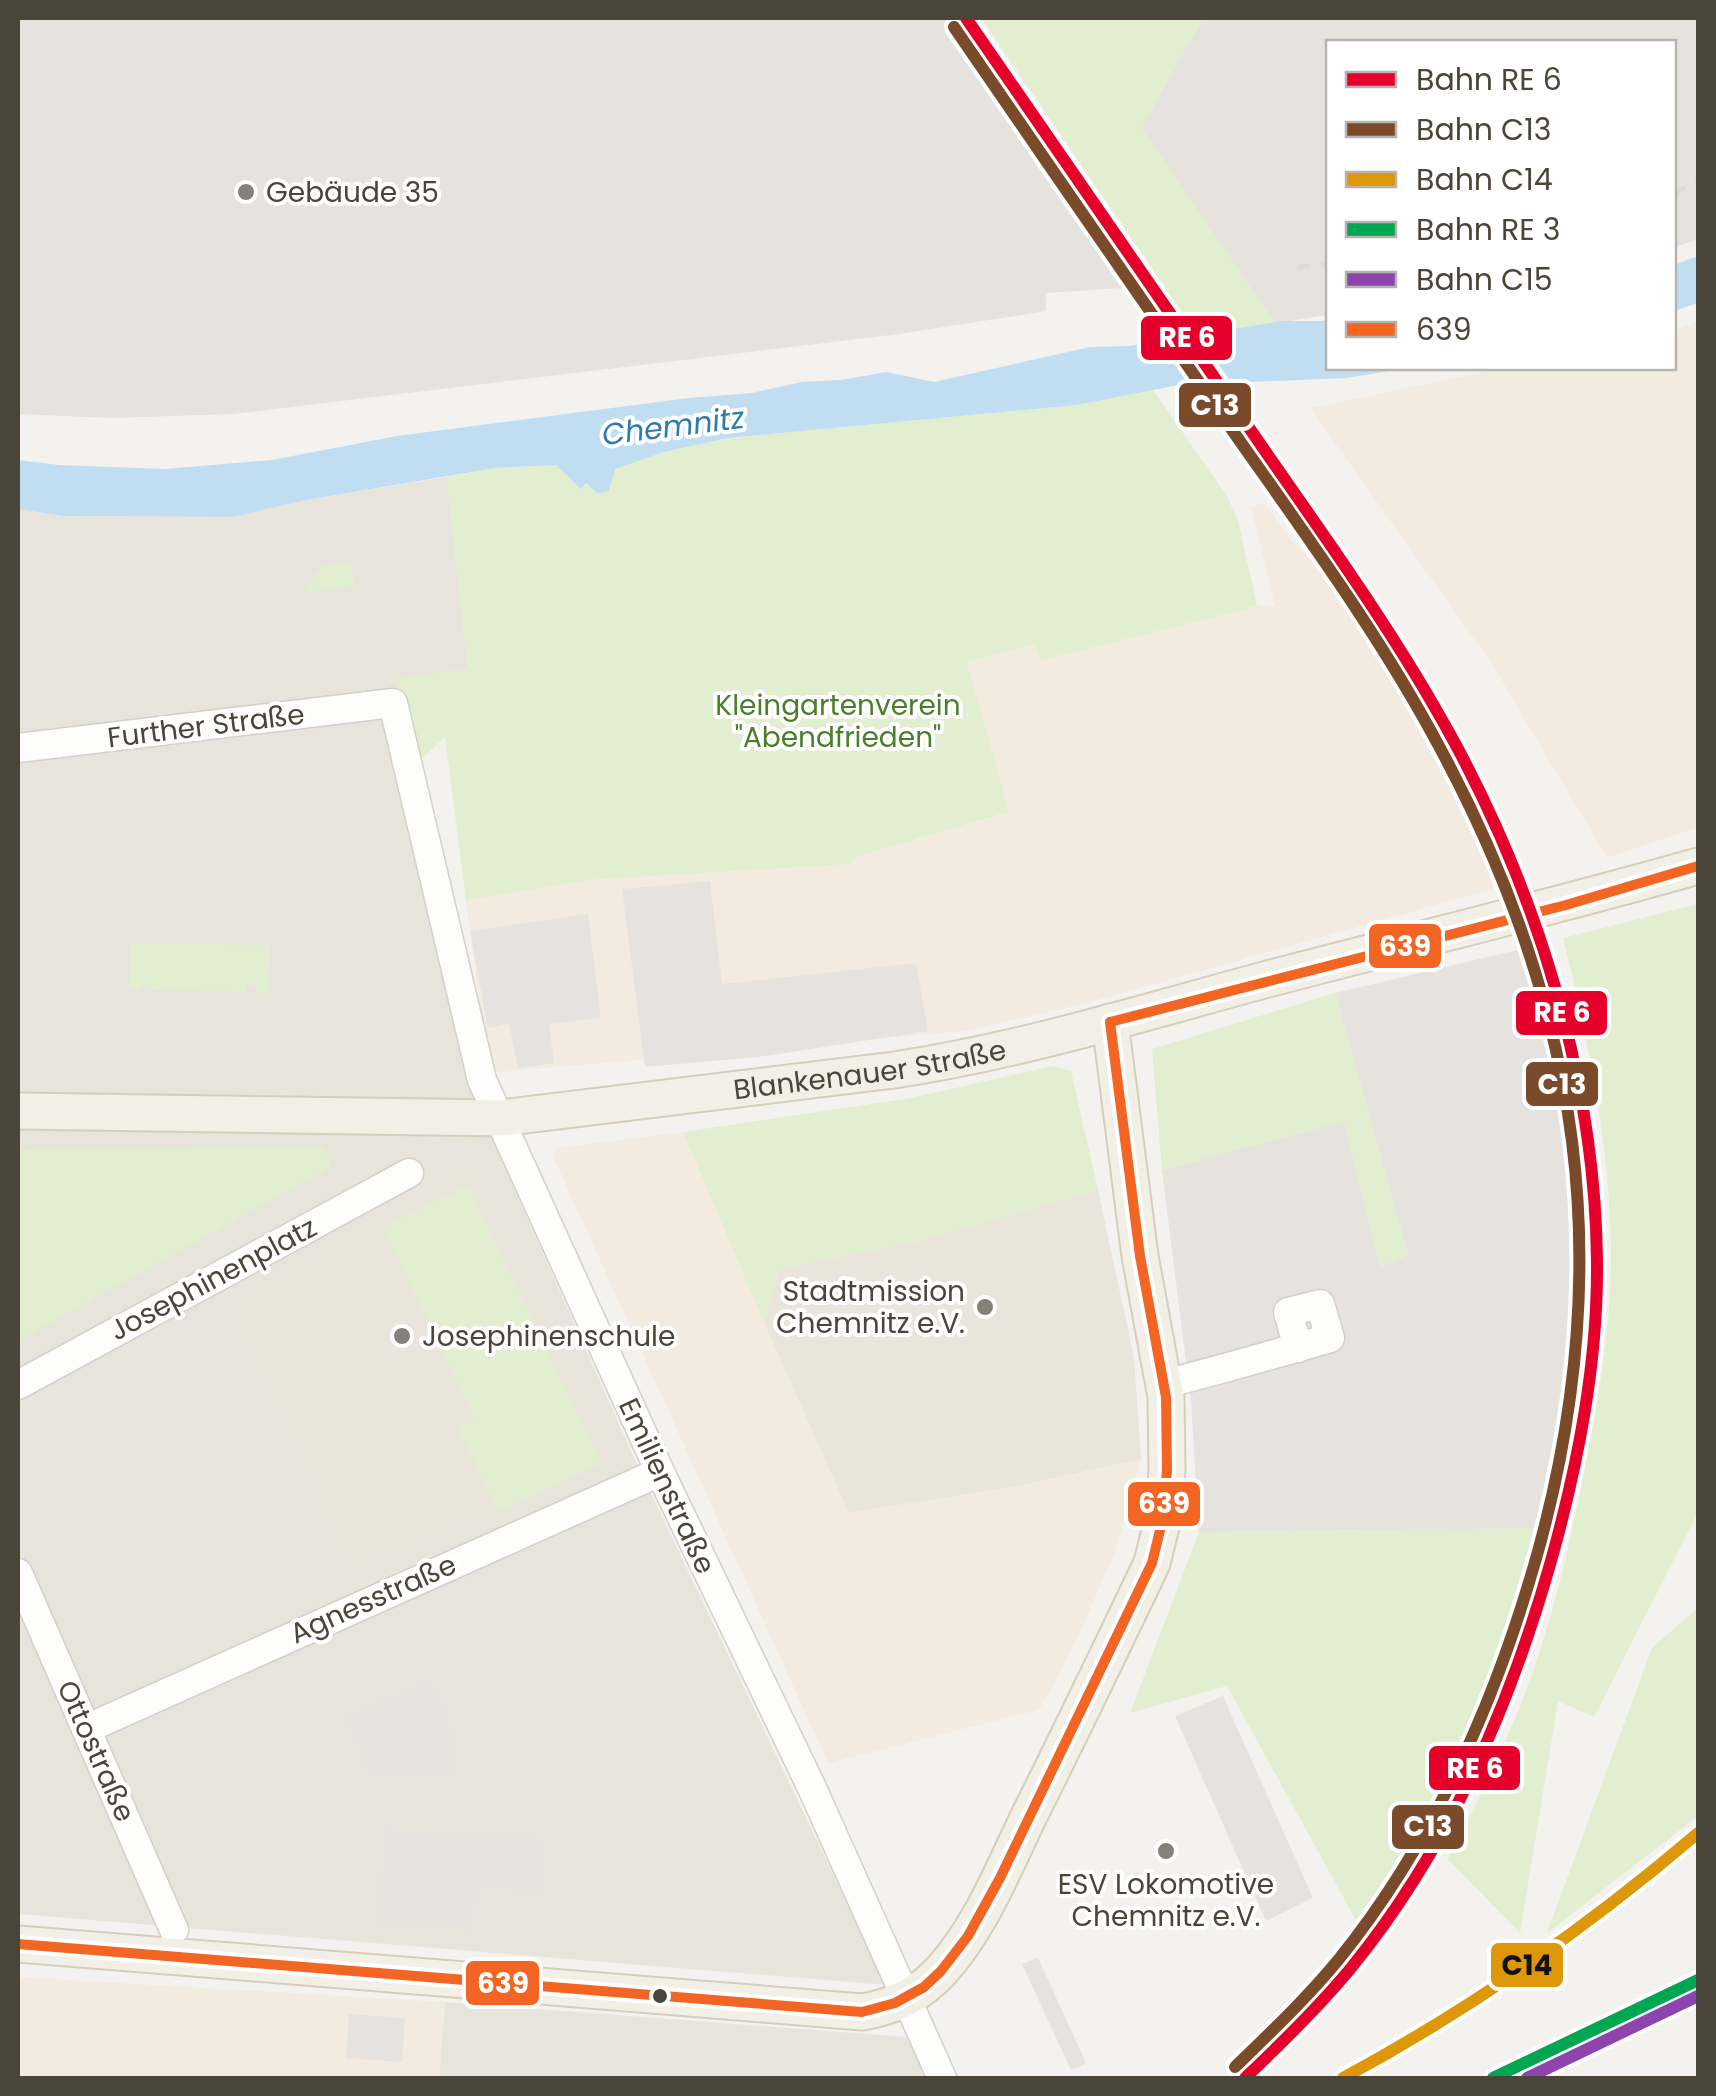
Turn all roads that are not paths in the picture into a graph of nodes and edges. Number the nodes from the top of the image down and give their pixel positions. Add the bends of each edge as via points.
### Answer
1 (394, 703) joint
2 (18, 748) edge
3 (1698, 866) edge
4 (1110, 1022) junction
5 (18, 1111) edge
6 (500, 1118) junction
7 (409, 1173) dead end
8 (1298, 1348) dead end
9 (1164, 1384) junction
10 (18, 1385) edge
11 (660, 1472) junction
12 (18, 1572) edge
13 (86, 1729) junction
14 (174, 1930) dead end
15 (18, 1944) edge
16 (906, 1999) junction
17 (942, 2078) edge

1 - 2 street, Further Straße
1 - 6 street, Emilienstraße via 482,1080
3 - 4 main road, Blankenauer Straße
4 - 6 main road, Blankenauer Straße via 940,1063
4 - 9 main road
5 - 6 main road, Blankenauer Straße
6 - 11 street, Emilienstraße
7 - 10 street, Josephinenplatz
8 - 9 street
9 - 16 main road via 1167,1470 1152,1563 972,1928 943,1969
11 - 13 street, Agnesstraße
11 - 16 street, Emilienstraße
12 - 13 street, Ottostraße
13 - 14 street, Ottostraße
15 - 16 main road via 862,2012
16 - 17 street, Emilienstraße

